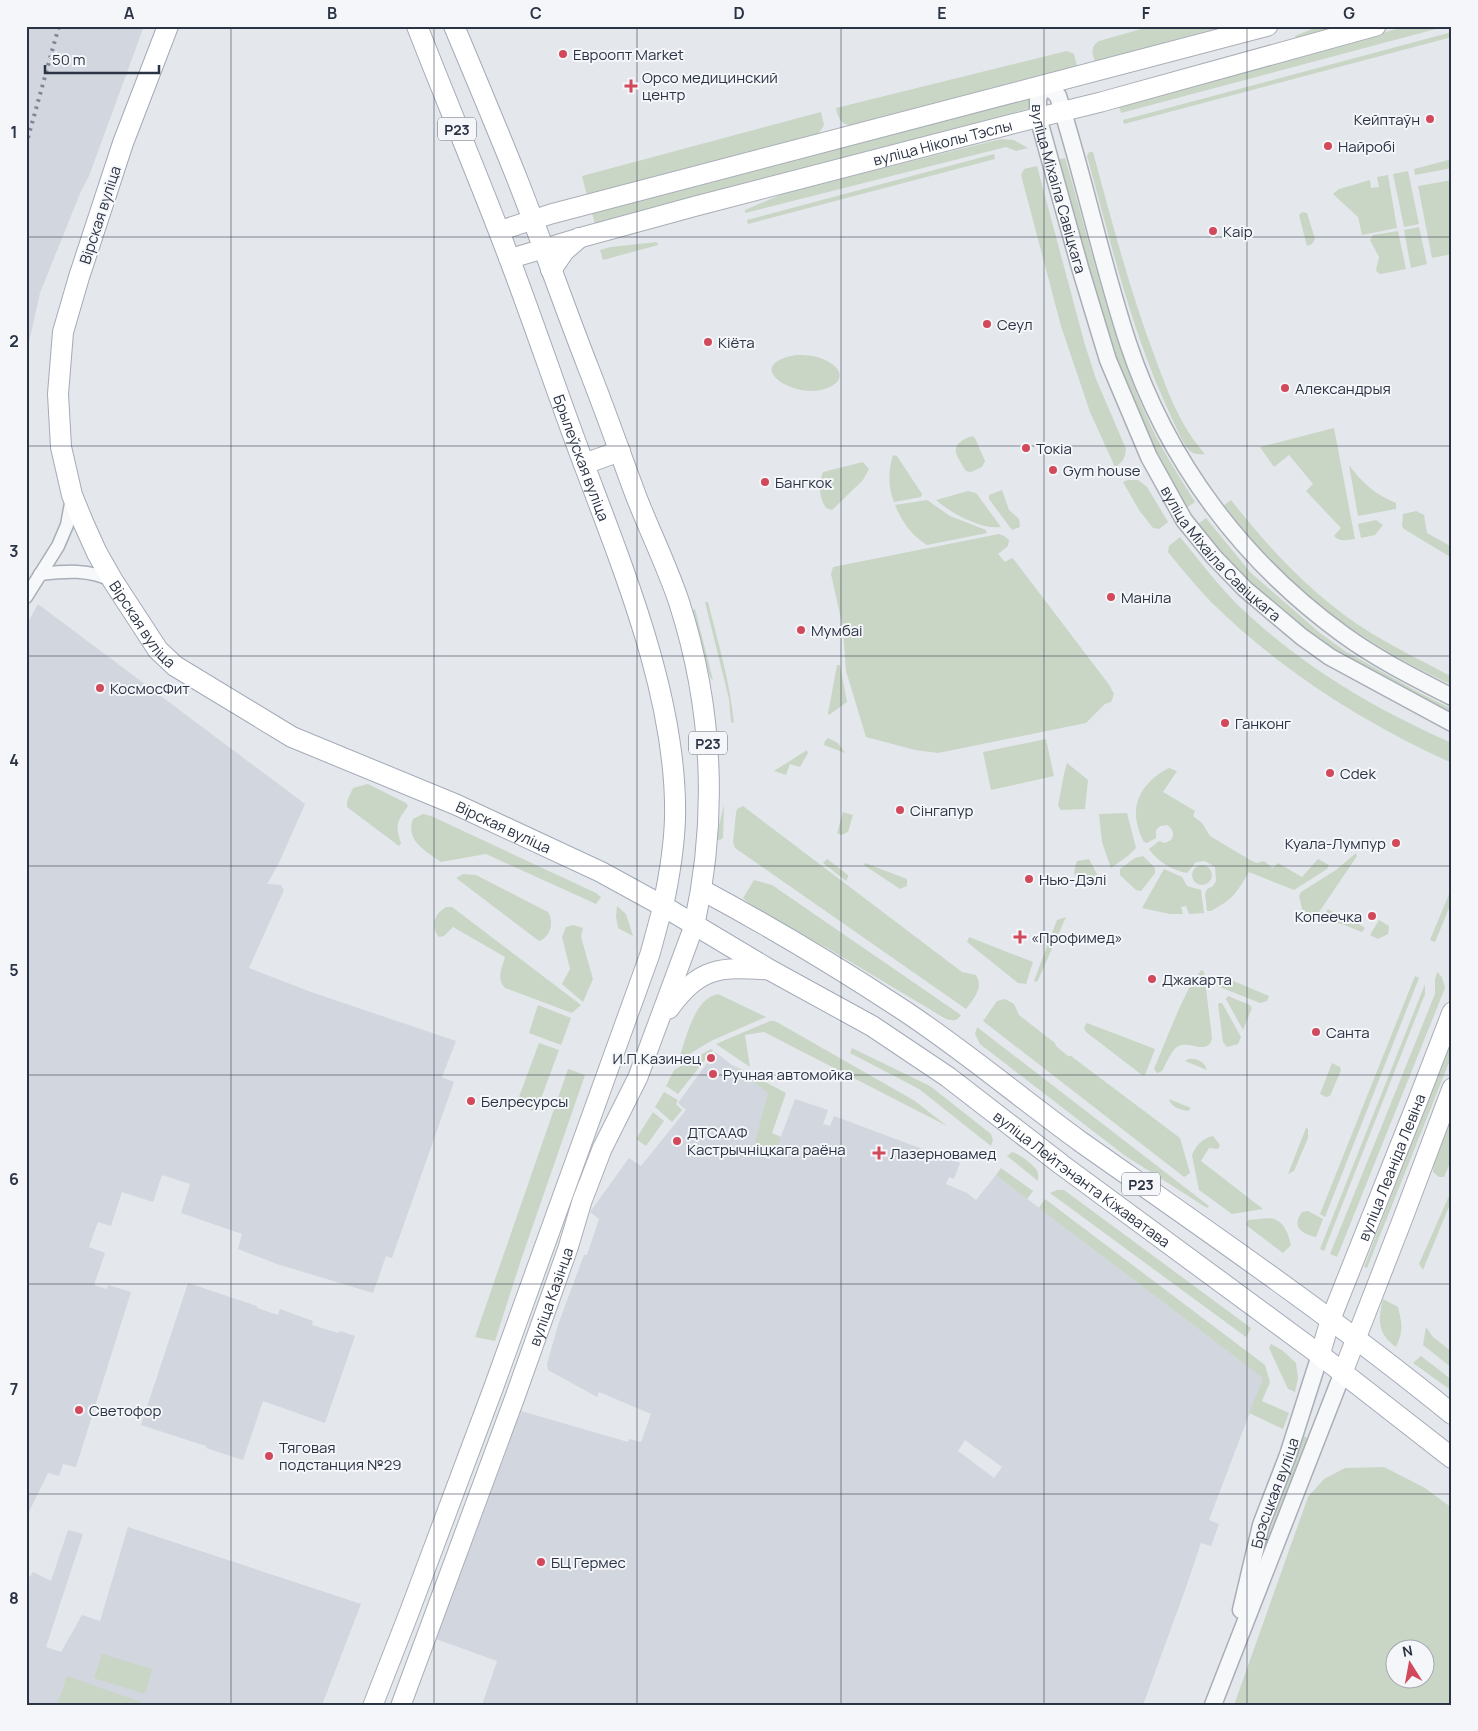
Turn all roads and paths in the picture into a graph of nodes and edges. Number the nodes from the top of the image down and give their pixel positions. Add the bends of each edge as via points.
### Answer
1 (168, 26) edge
2 (417, 26) edge
3 (454, 26) edge
4 (1268, 26) edge
5 (1376, 26) edge
6 (1044, 86) junction
7 (1063, 111) junction
8 (1038, 117) junction
9 (542, 217) junction
10 (499, 231) junction
11 (579, 238) junction
12 (544, 248) junction
13 (509, 258) junction
14 (551, 270) junction
15 (620, 451) junction
16 (584, 464) junction
17 (72, 495) junction
18 (40, 574) junction
19 (113, 581) junction
20 (26, 597) edge
21 (1452, 697) edge
22 (1452, 723) edge
23 (702, 890) junction
24 (663, 906) junction
25 (694, 926) junction
26 (770, 970) junction
27 (1452, 1012) edge
28 (656, 1026) junction
29 (1452, 1088) edge
30 (1330, 1321) junction
31 (1355, 1339) junction
32 (1320, 1355) junction
33 (1343, 1372) junction
34 (1452, 1414) edge
35 (1452, 1458) edge
36 (409, 1613) junction
37 (431, 1622) junction
38 (1227, 1667) junction
39 (373, 1705) edge
40 (401, 1705) edge
41 (1213, 1705) edge

1 - 17 main road, Вірская вуліца via 123,143 63,332 58,394 61,447
2 - 10 main road, Брылеўская вуліца / Р23
3 - 9 main road, Р23 via 521,190
4 - 6 main road, вуліца Ніколы Тэслы
5 - 7 main road, вуліца Ніколы Тэслы
6 - 7 street, вуліца Міхаіла Савіцкага via 1054,90
6 - 8 street, вуліца Міхаіла Савіцкага via 1038,98
6 - 9 main road, вуліца Ніколы Тэслы
7 - 8 main road, вуліца Ніколы Тэслы
7 - 21 street, вуліца Міхаіла Савіцкага via 1128,342 1174,450 1239,540 1289,591 1368,651
8 - 11 main road, вуліца Ніколы Тэслы
8 - 22 street, вуліца Міхаіла Савіцкага via 1108,360 1149,457 1184,520 1245,589 1302,637 1330,657
9 - 10 main road, вуліца Ніколы Тэслы
9 - 12 main road, Р23
10 - 13 main road, Брылеўская вуліца / Р23
11 - 12 main road, вуліца Ніколы Тэслы
11 - 14 main road via 564,251
12 - 13 main road, вуліца Ніколы Тэслы
12 - 14 main road, Р23
13 - 16 main road, Брылеўская вуліца / Р23
14 - 15 main road, Р23
15 - 16 main road
15 - 23 main road, Р23 via 678,600 701,692 710,786
16 - 24 main road, Брылеўская вуліца / Р23 via 642,627 665,718 674,819
17 - 18 street via 67,525
17 - 19 main road, Вірская вуліца via 93,545
18 - 19 street via 76,571
18 - 20 street
19 - 24 main road, Вірская вуліца via 158,650 175,666 261,720 292,737 457,805 620,881
23 - 25 main road, вуліца Казінца
23 - 30 main road, вуліца Лейтэнанта Кіжаватава / Р23 via 900,1008
24 - 25 main road, Вірская вуліца / Р23
24 - 36 main road, вуліца Казінца via 622,1034
25 - 26 main road, вуліца Лейтэнанта Кіжаватава / Р23
25 - 28 main road, вуліца Казінца
26 - 28 main road via 724,969 702,977 682,991
26 - 32 main road, вуліца Лейтэнанта Кіжаватава / Р23 via 872,1026 948,1076 1062,1166
27 - 30 main road, вуліца Леаніда Левіна
28 - 37 main road, вуліца Казінца via 638,1077 602,1149 585,1192 515,1397
29 - 31 main road, вуліца Леаніда Левіна
30 - 31 main road, вуліца Лейтэнанта Кіжаватава / Р23
30 - 32 main road, Брэсцкая вуліца
31 - 33 main road, Брэсцкая вуліца
31 - 34 main road, вуліца Лейтэнанта Кіжаватава / Р23
32 - 33 main road, вуліца Лейтэнанта Кіжаватава / Р23
32 - 38 street, Брэсцкая вуліца via 1288,1455 1260,1525
33 - 35 main road, вуліца Лейтэнанта Кіжаватава / Р23
33 - 38 street, Брэсцкая вуліца
36 - 37 street
36 - 39 main road, вуліца Казінца
37 - 40 main road, вуліца Казінца
38 - 41 street, Брэсцкая вуліца

